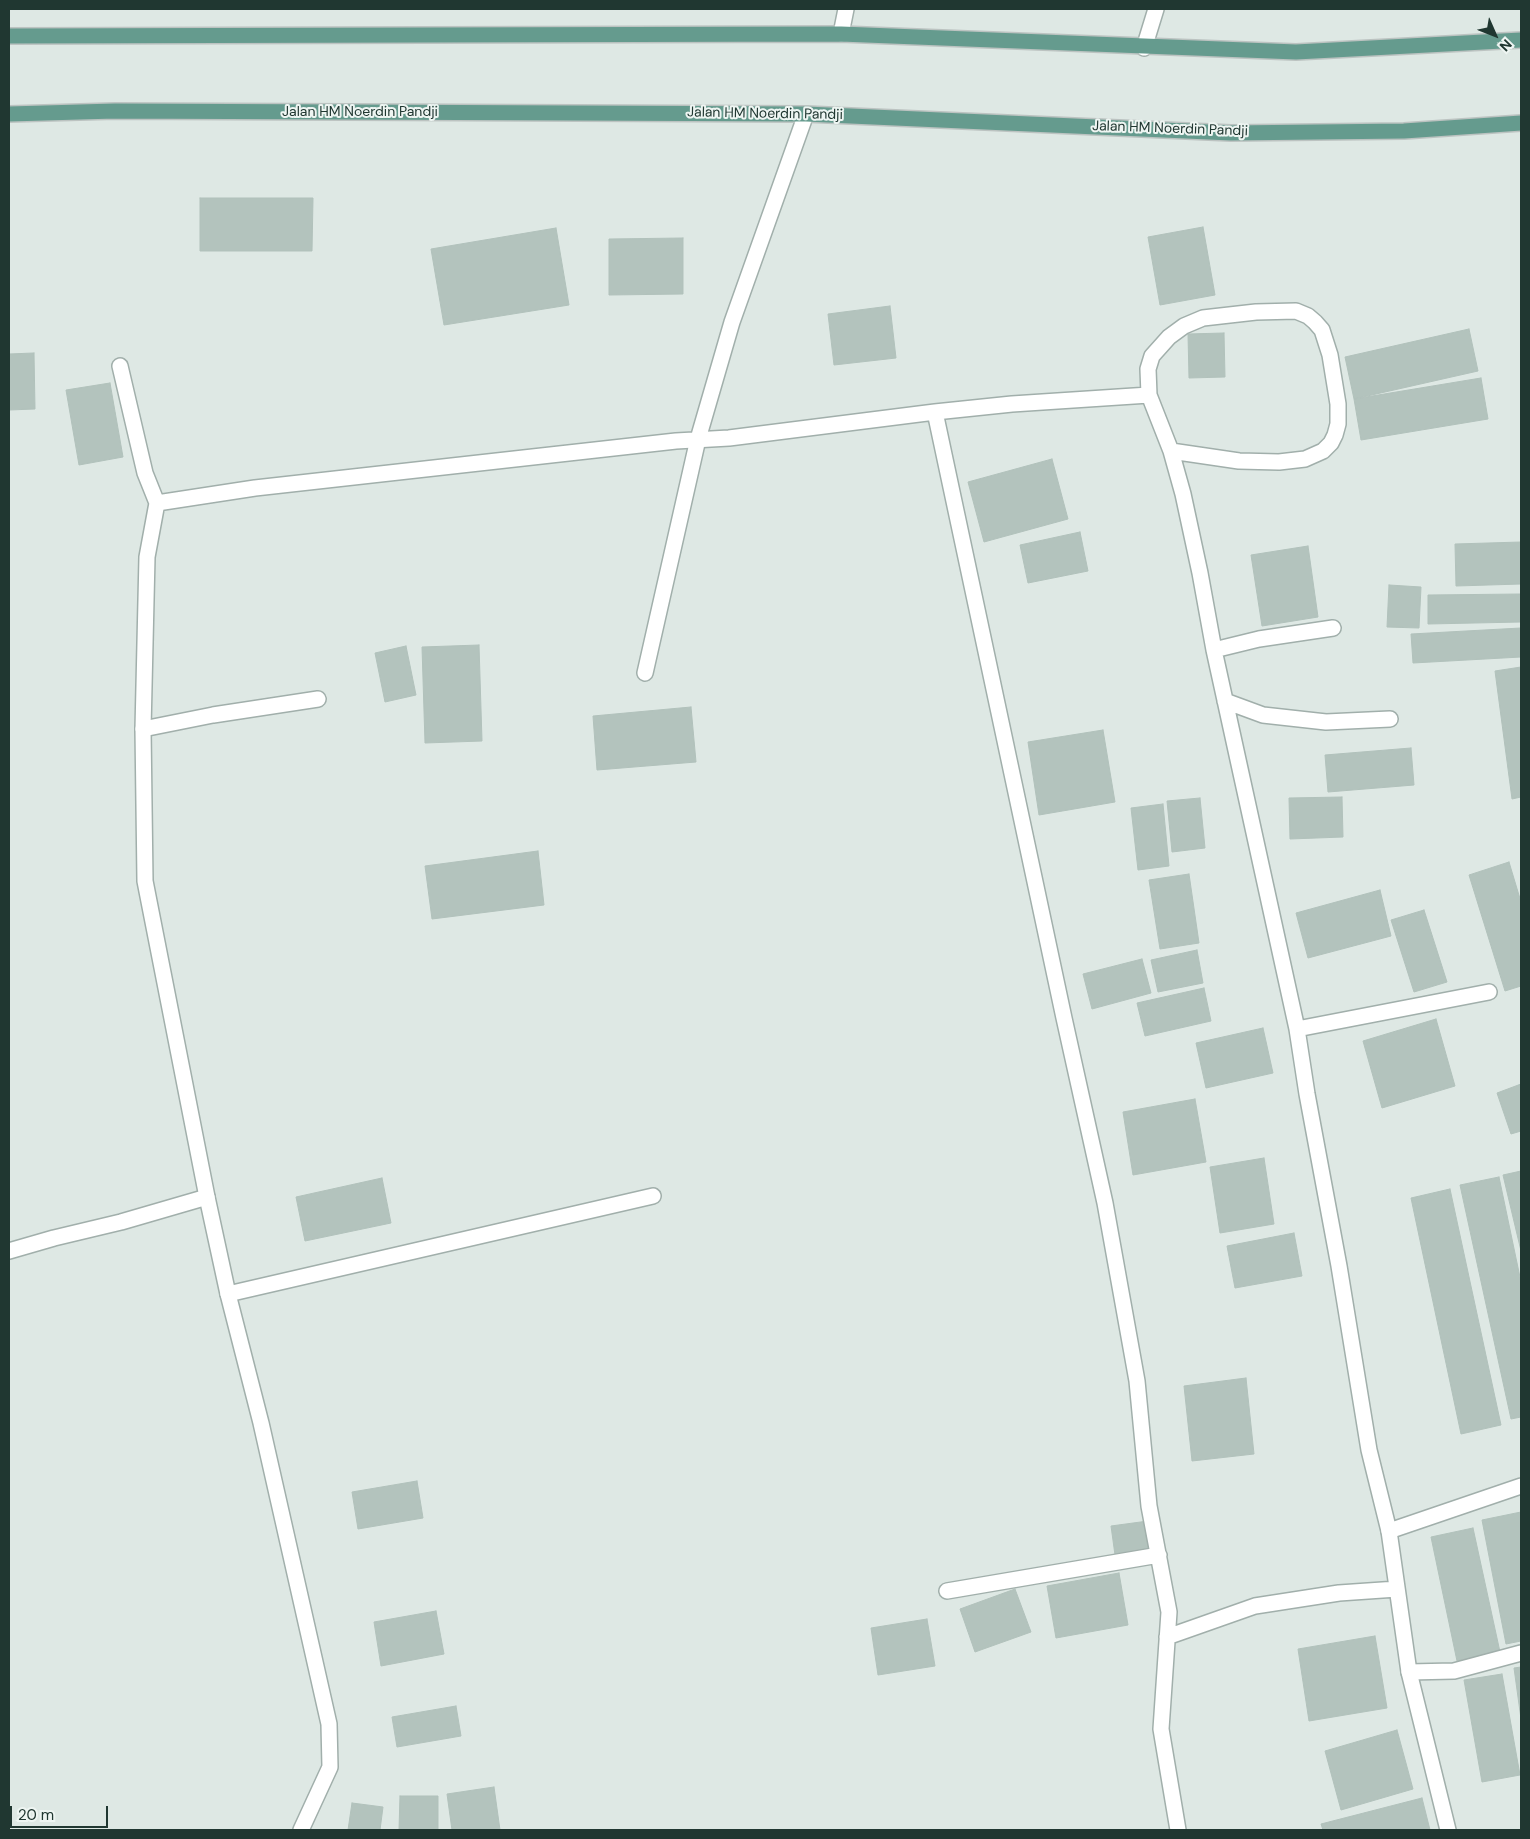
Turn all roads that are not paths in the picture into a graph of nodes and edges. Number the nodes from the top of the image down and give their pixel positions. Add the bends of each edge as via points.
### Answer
1 (846, 9) edge
2 (1156, 9) edge
3 (841, 34) junction
4 (9, 36) edge
5 (1521, 40) edge
6 (1144, 48) junction
7 (9, 114) edge
8 (806, 114) junction
9 (1521, 123) edge
10 (120, 366) dead end
11 (1149, 395) junction
12 (935, 412) junction
13 (698, 439) junction
14 (1171, 451) junction
15 (156, 503) junction
16 (1333, 628) dead end
17 (1214, 650) junction
18 (645, 673) dead end
19 (318, 698) dead end
20 (1225, 701) junction
21 (1390, 719) dead end
22 (143, 729) junction
23 (1489, 992) dead end
24 (1297, 1029) junction
25 (652, 1196) dead end
26 (207, 1197) junction
27 (9, 1251) edge
28 (228, 1294) junction
29 (1521, 1486) edge
30 (1389, 1531) junction
31 (1158, 1555) junction
32 (947, 1590) dead end
33 (1397, 1590) junction
34 (1167, 1637) junction
35 (1521, 1653) edge
36 (1409, 1672) junction
37 (301, 1830) edge
38 (1178, 1830) edge
39 (1448, 1830) edge

1 - 3 street
2 - 6 street
3 - 4 main road
3 - 6 main road
5 - 6 main road via 1296,52
7 - 8 main road, Jalan HM Noerdin Pandji via 115,111
8 - 9 main road, Jalan HM Noerdin Pandji via 1231,133 1404,131
8 - 13 street via 732,322
10 - 15 street via 145,474
11 - 12 street
11 - 14 street
11 - 14 street via 1148,369 1152,356 1169,337 1203,318 1296,311 1308,316 1322,330 1330,355 1338,404 1338,424 1331,444 1305,459 1279,462 1239,461
12 - 13 street via 729,438
12 - 31 street via 1105,1203 1137,1382 1149,1506
13 - 15 street via 255,488
13 - 18 street
14 - 17 street via 1183,494
15 - 22 street via 147,556
16 - 17 street
17 - 20 street
19 - 22 street
20 - 21 street via 1262,715 1326,722
20 - 24 street
22 - 26 street via 145,881
23 - 24 street
24 - 30 street via 1369,1450
25 - 28 street
26 - 27 street
26 - 28 street
28 - 37 street via 261,1423 329,1724 330,1767
29 - 30 street
30 - 33 street
31 - 32 street
31 - 34 street via 1168,1612
33 - 34 street via 1339,1592 1255,1606
33 - 36 street
34 - 38 street via 1162,1729
35 - 36 street via 1454,1671
36 - 39 street

